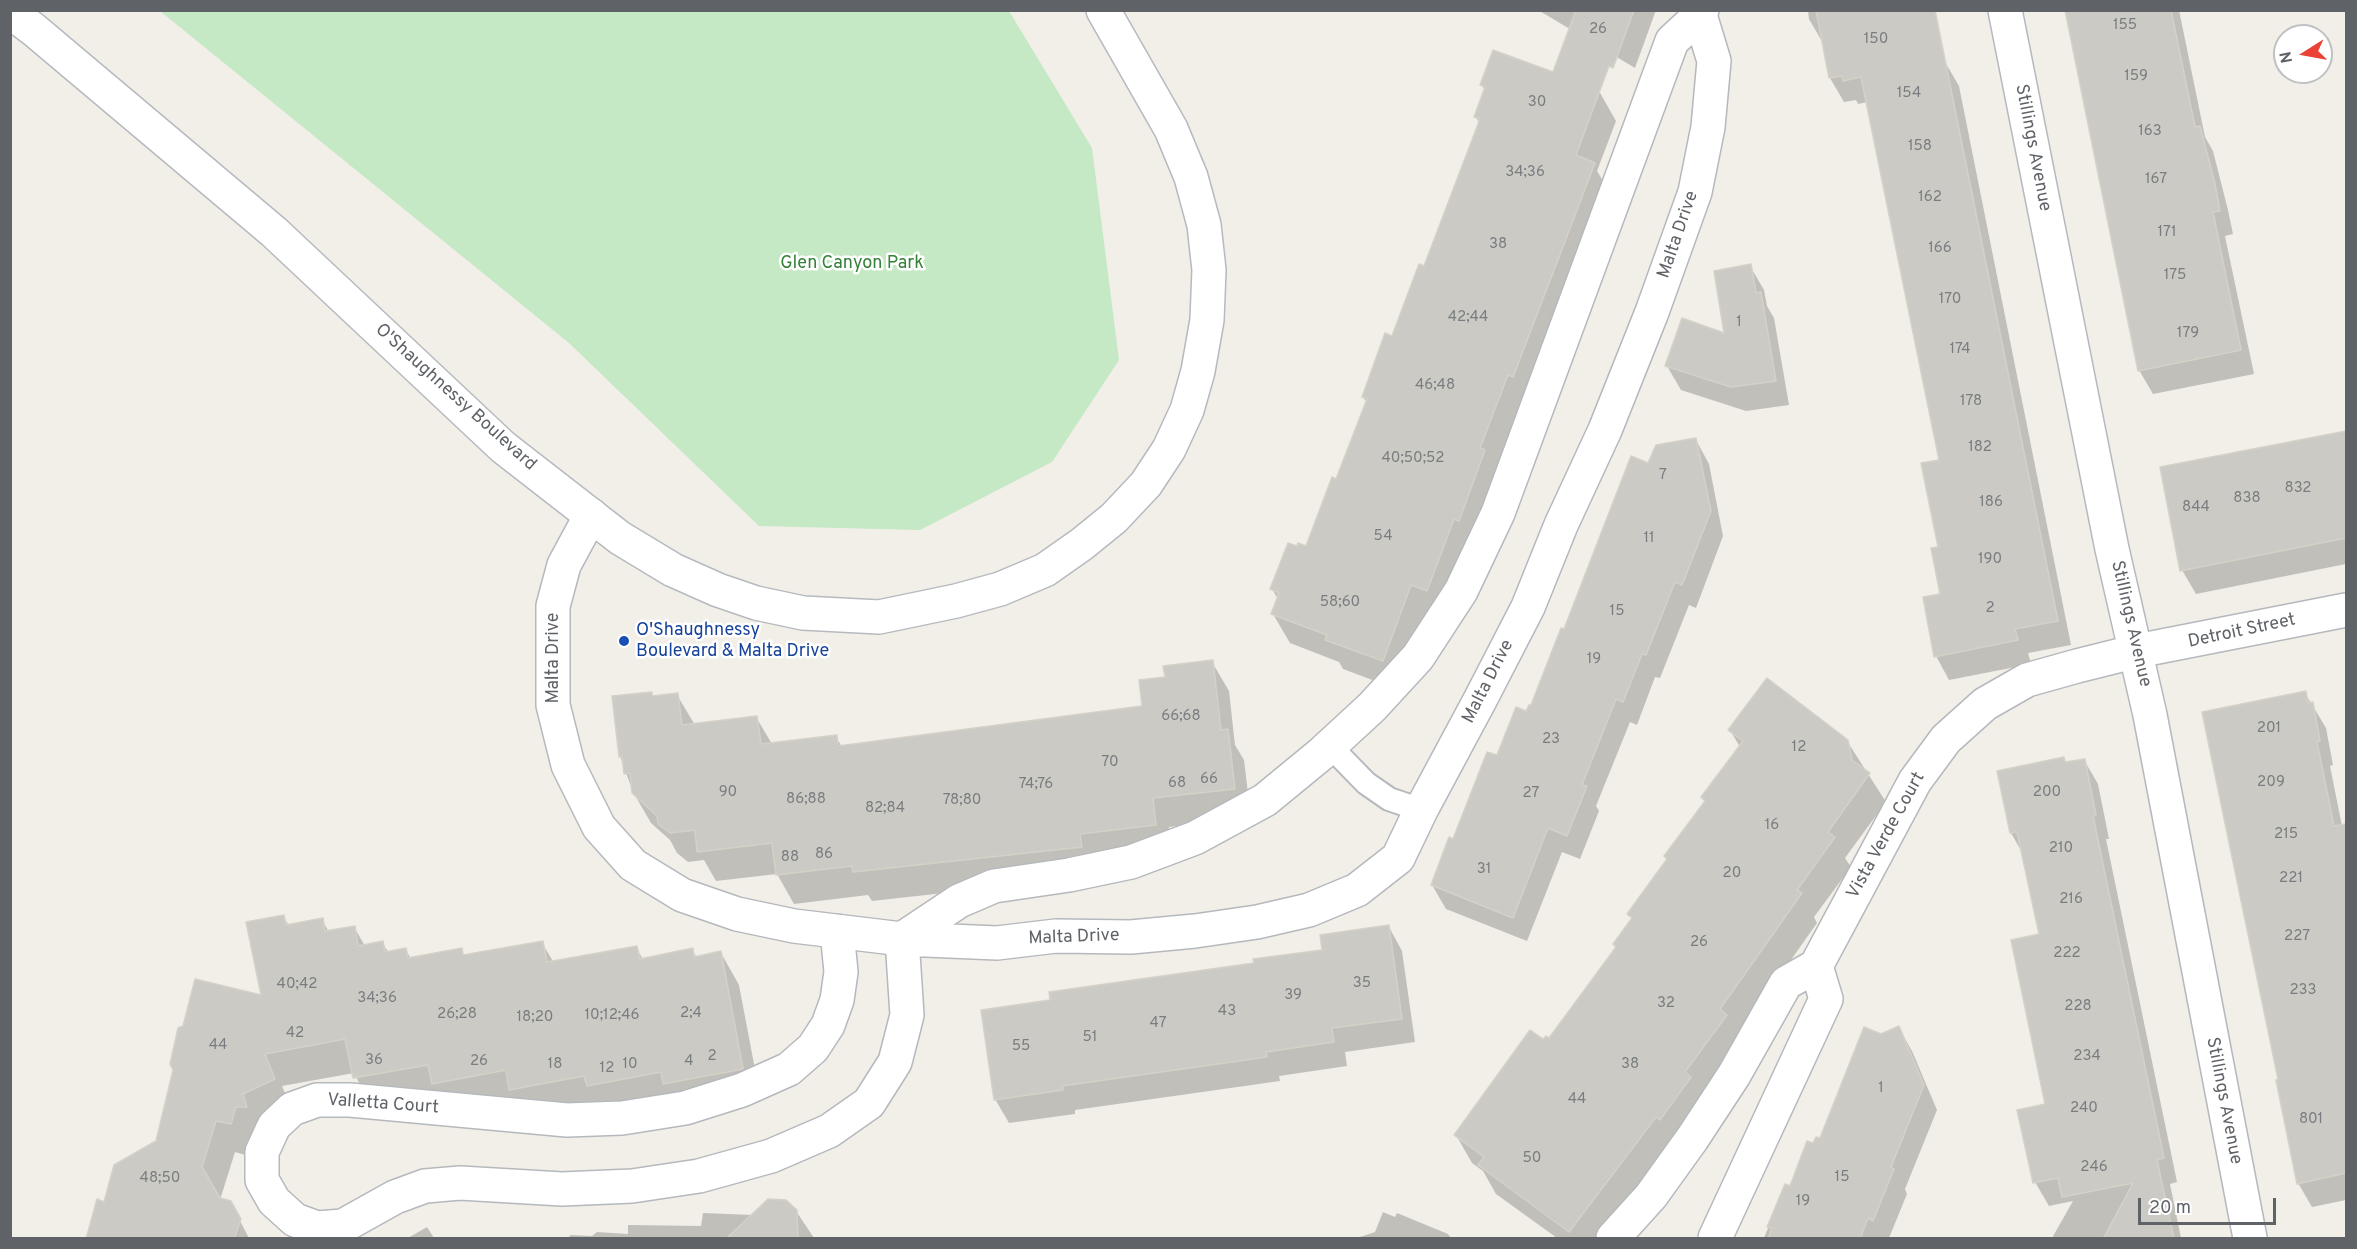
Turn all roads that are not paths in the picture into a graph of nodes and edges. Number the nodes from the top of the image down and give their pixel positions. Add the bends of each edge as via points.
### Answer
1 (1103, 10) edge
2 (2005, 10) edge
3 (10, 12) edge
4 (1701, 13) edge
5 (591, 515) junction
6 (2346, 610) edge
7 (2137, 651) junction
8 (1330, 746) junction
9 (1421, 810) junction
10 (837, 931) junction
11 (902, 939) junction
12 (1816, 966) junction
13 (1613, 1239) edge
14 (1715, 1239) edge
15 (2250, 1239) edge

1 - 5 street, O'Shaughnessy Boulevard via 1171,129 1191,177 1204,225 1209,270 1207,320 1187,410 1169,449 1146,484 1114,518 1045,570 1000,589 879,617 803,613 718,590 673,570
2 - 7 street, Stillings Avenue via 2112,549
3 - 5 street, O'Shaughnessy Boulevard via 274,232 504,447
4 - 8 street, Malta Drive via 1672,41 1498,513 1461,591 1418,657
4 - 9 street, Malta Drive via 1714,61 1695,192 1605,430 1528,607
5 - 10 street, Malta Drive via 564,565 553,606 553,705 568,765 598,827 633,865 682,895 737,914
6 - 7 street, Detroit Street
7 - 12 street, Vista Verde Court via 2027,680 1984,704 1946,739 1915,781
7 - 15 street, Stillings Avenue
8 - 9 lane via 1366,783 1389,799
8 - 11 street, Malta Drive via 1265,800 1195,838 1131,862 994,886 959,901
9 - 11 street, Malta Drive via 1398,858 1357,890 1310,910 1257,922 1131,937 1056,936 997,943
10 - 11 street, Malta Drive
10 - 11 street, Valletta Court via 841,972 828,1025 813,1048 789,1069 742,1090 675,1110 622,1118 567,1120 317,1100 292,1110 274,1126 262,1152 262,1180 274,1202 295,1220 317,1228 343,1226 395,1197 425,1186 632,1186 699,1176 771,1156 829,1131 869,1103 896,1062 907,1015
12 - 13 street via 1786,983 1692,1139 1651,1196
12 - 14 street via 1826,999

